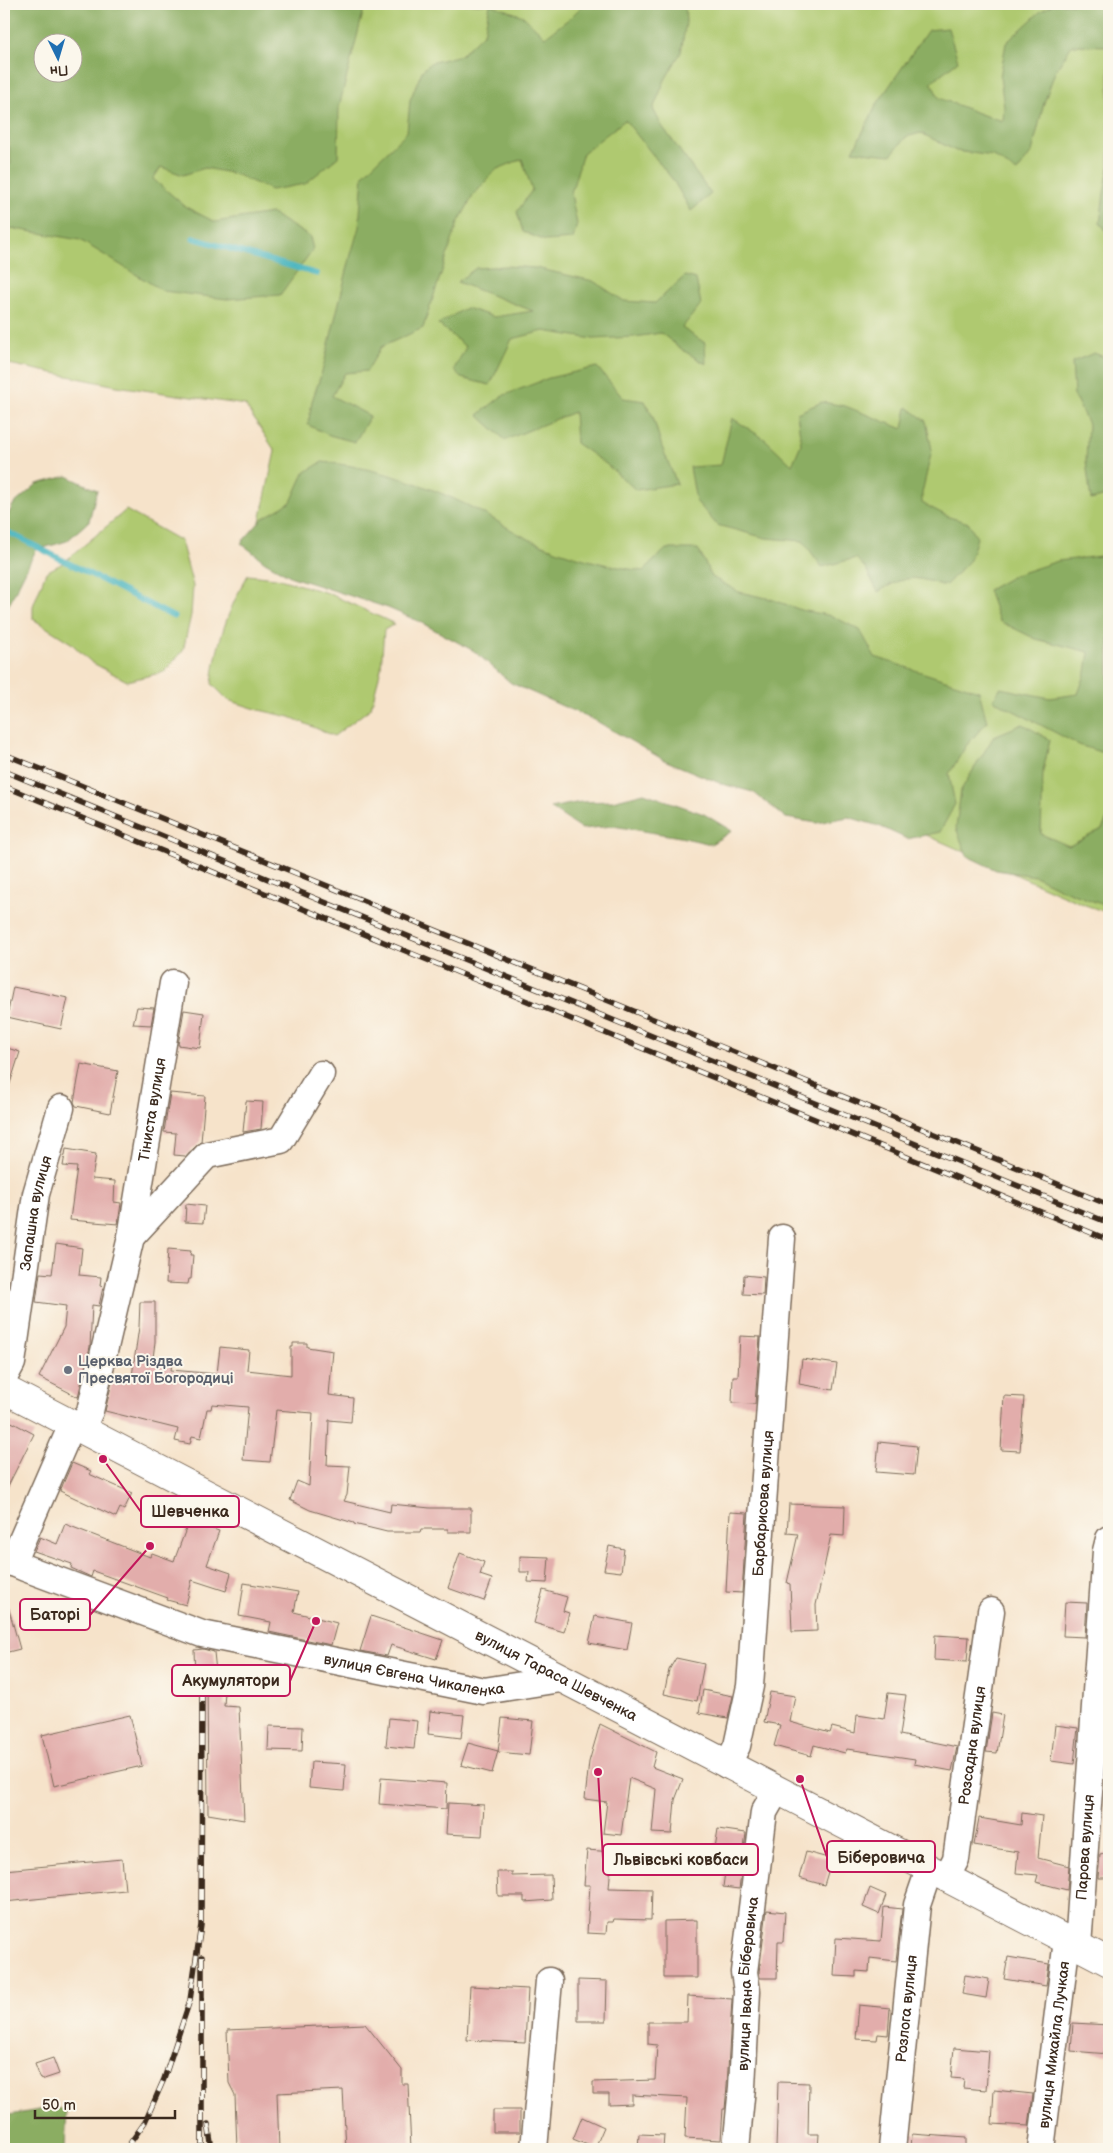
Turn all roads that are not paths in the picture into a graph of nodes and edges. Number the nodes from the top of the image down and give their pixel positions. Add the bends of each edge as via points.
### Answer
1 (173, 983) dead end
2 (321, 1074) dead end
3 (61, 1108) dead end
4 (131, 1237) junction
5 (782, 1238) dead end
6 (4, 1378) edge
7 (4, 1389) edge
8 (76, 1427) junction
9 (1109, 1539) edge
10 (8, 1561) edge
11 (991, 1611) dead end
12 (560, 1678) junction
13 (727, 1765) junction
14 (776, 1791) junction
15 (938, 1874) junction
16 (1072, 1943) junction
17 (1109, 1962) edge
18 (549, 1981) dead end
19 (534, 2149) edge
20 (736, 2149) edge
21 (892, 2149) edge
22 (1041, 2149) edge

1 - 4 street, Тіниста вулиця
2 - 4 street, Тіниста вулиця via 282,1140 207,1155
3 - 6 street, Запашна вулиця via 36,1194 12,1363
4 - 8 street, Тіниста вулиця via 90,1411
5 - 13 street, Барбарисова вулиця via 750,1686 737,1746
7 - 8 main road, вулиця Тараса Шевченка
8 - 10 street, вулиця Євгена Чикаленка
8 - 12 main road, вулиця Тараса Шевченка
9 - 16 street, Парова вулиця
10 - 12 street, вулиця Євгена Чикаленка via 202,1634 484,1691
11 - 15 street, Розсадна вулиця via 956,1859
12 - 13 main road, вулиця Тараса Шевченка
13 - 14 main road, вулиця Тараса Шевченка
14 - 15 main road, вулиця Тараса Шевченка
14 - 20 street, вулиця Івана Біберовича via 764,1812 744,1972 747,1991
15 - 16 main road, вулиця Тараса Шевченка
15 - 21 street, Розлога вулиця via 917,1905
16 - 17 main road, вулиця Тараса Шевченка
16 - 22 street, вулиця Михайла Лучкая
18 - 19 street

